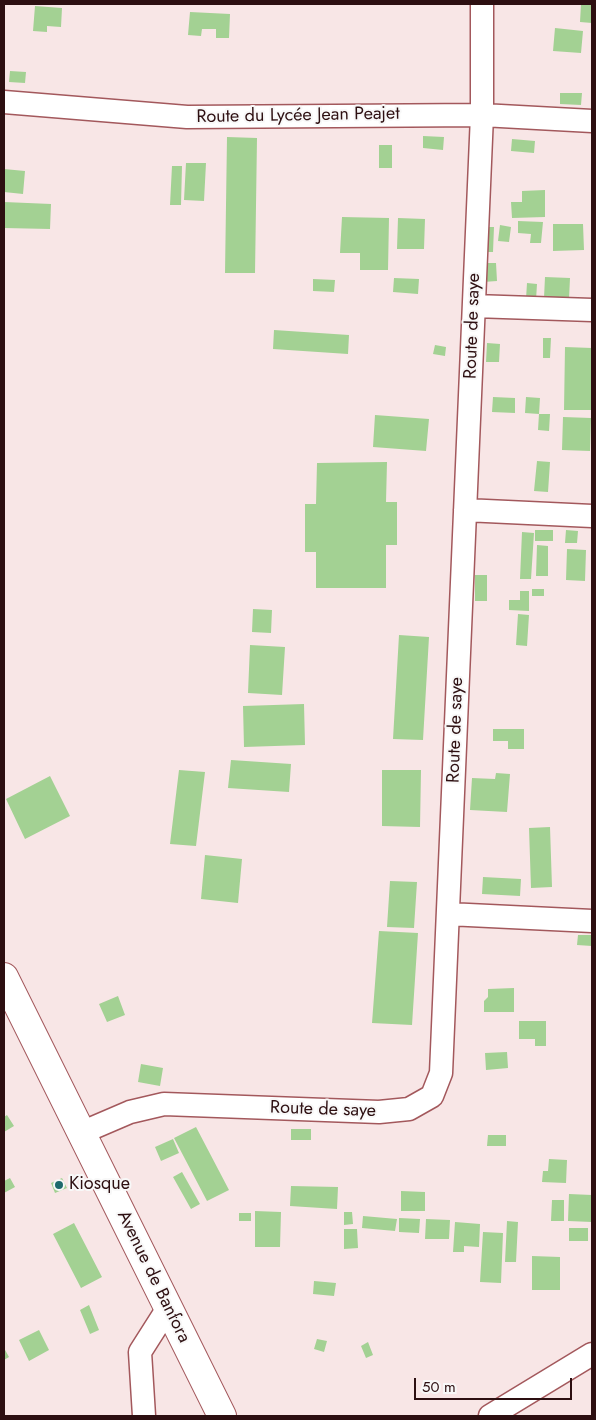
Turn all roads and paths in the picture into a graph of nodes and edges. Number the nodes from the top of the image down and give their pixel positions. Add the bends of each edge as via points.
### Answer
1 (482, 4) edge
2 (4, 102) edge
3 (482, 115) junction
4 (592, 121) edge
5 (474, 306) junction
6 (592, 310) edge
7 (465, 510) junction
8 (592, 516) edge
9 (448, 914) junction
10 (592, 921) edge
11 (4, 977) edge
12 (81, 1134) junction
13 (168, 1308) junction
14 (592, 1354) edge
15 (494, 1415) edge
16 (144, 1416) edge
17 (222, 1416) edge

1 - 3 street, Route de saye
2 - 3 street, Route du Lycée Jean Peajet via 187,117
3 - 4 street, Route du Lycée Jean Peajet
3 - 5 street, Route de saye
5 - 6 street
5 - 7 street, Route de saye
7 - 8 street
7 - 9 street, Route de saye
9 - 10 street
9 - 12 street, Route de saye via 442,1073 432,1096 409,1109 380,1112 164,1104 130,1112
11 - 12 main road, Avenue de Banfora
12 - 13 main road, Avenue de Banfora
13 - 16 street via 140,1352
13 - 17 main road, Avenue de Banfora
14 - 15 street

